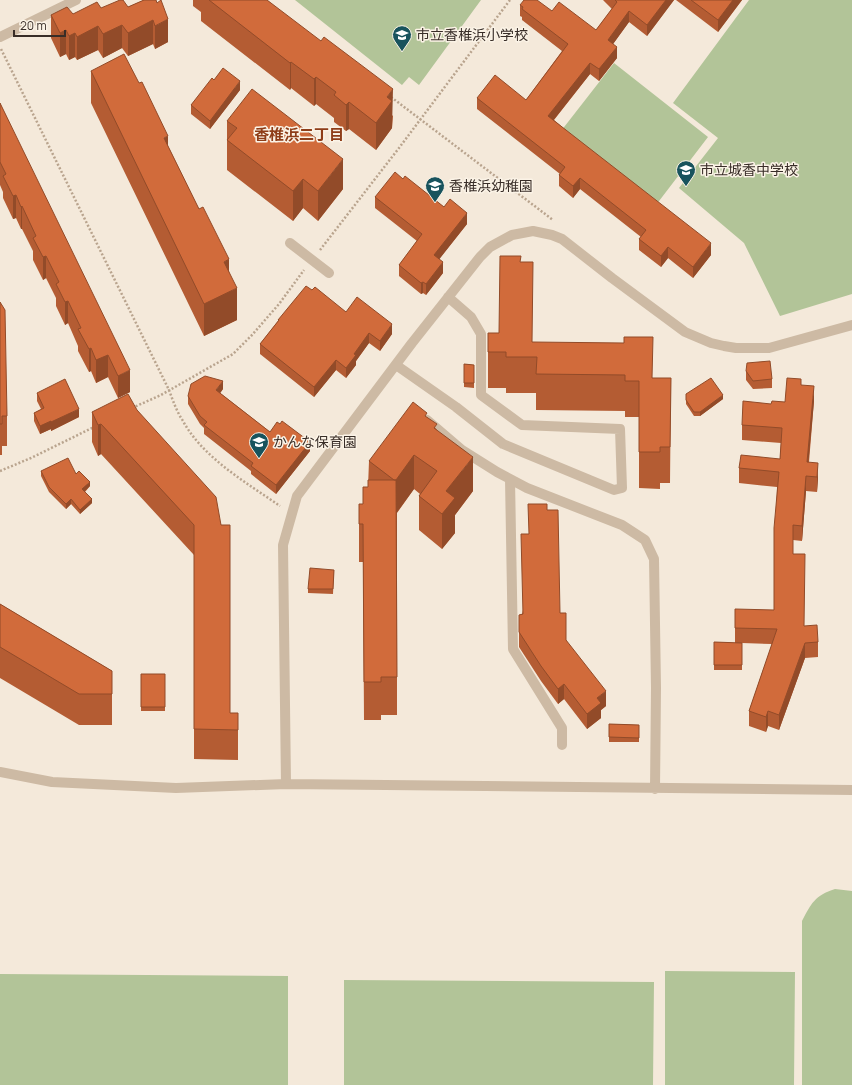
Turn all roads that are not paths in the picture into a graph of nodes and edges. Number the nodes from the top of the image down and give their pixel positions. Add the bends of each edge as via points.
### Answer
1 (76, 0) edge
2 (0, 37) edge
3 (290, 243) dead end
4 (329, 273) dead end
5 (448, 298) junction
6 (852, 325) edge
7 (396, 365) junction
8 (416, 412) edge
9 (510, 479) junction
10 (562, 745) dead end
11 (0, 772) edge
12 (286, 784) junction
13 (654, 789) junction
14 (852, 790) edge

1 - 2 street
3 - 4 street
5 - 6 street via 490,247 512,235 533,231 548,233 562,239 685,332 711,343 736,348 768,348
5 - 7 street
5 - 7 street via 471,317 481,334 481,395 522,425 620,429 622,488 614,490 503,444
7 - 12 street via 297,496 283,545
8 - 9 street via 462,450
9 - 10 street via 513,649 562,728
9 - 13 street via 622,525 645,540 654,559
11 - 12 street via 52,782 176,788
12 - 13 street
13 - 14 street

